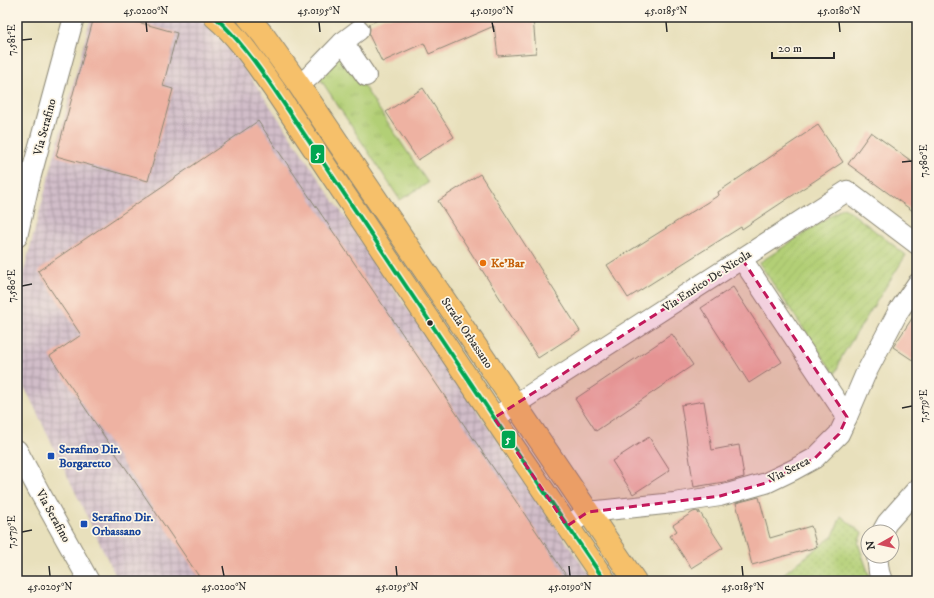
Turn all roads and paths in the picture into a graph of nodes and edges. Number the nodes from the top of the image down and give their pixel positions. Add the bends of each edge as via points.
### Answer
1 (74, 17) edge
2 (215, 17) edge
3 (248, 17) edge
4 (359, 30) dead end
5 (343, 42) junction
6 (366, 76) dead end
7 (299, 85) junction
8 (17, 237) edge
9 (917, 244) edge
10 (742, 259) junction
11 (917, 284) edge
12 (515, 404) junction
13 (847, 417) junction
14 (494, 418) junction
15 (17, 450) edge
16 (917, 488) edge
17 (588, 512) junction
18 (886, 524) edge
19 (567, 526) junction
20 (878, 564) edge
21 (89, 581) edge
22 (605, 581) edge
23 (635, 581) edge
24 (882, 581) edge

1 - 8 street, Via Serafino
2 - 14 main road, Strada Orbassano via 244,48 274,89
3 - 7 main road, Strada Orbassano
4 - 5 street
5 - 6 street
5 - 7 street
7 - 12 main road, Strada Orbassano
9 - 10 street, Via Enrico De Nicola via 847,191
10 - 12 street, Via Enrico De Nicola
10 - 13 street
11 - 13 street, Via Serea via 898,312 865,375
12 - 14 street, Via Enrico De Nicola
12 - 17 main road, Strada Orbassano
13 - 17 street, Via Serea via 839,434 814,458 766,482 720,496
14 - 19 main road, Strada Orbassano
15 - 21 street, Via Serafino
16 - 18 street
17 - 19 street, Via Serea
17 - 23 main road, Strada Orbassano
19 - 22 main road, Strada Orbassano
20 - 24 street

